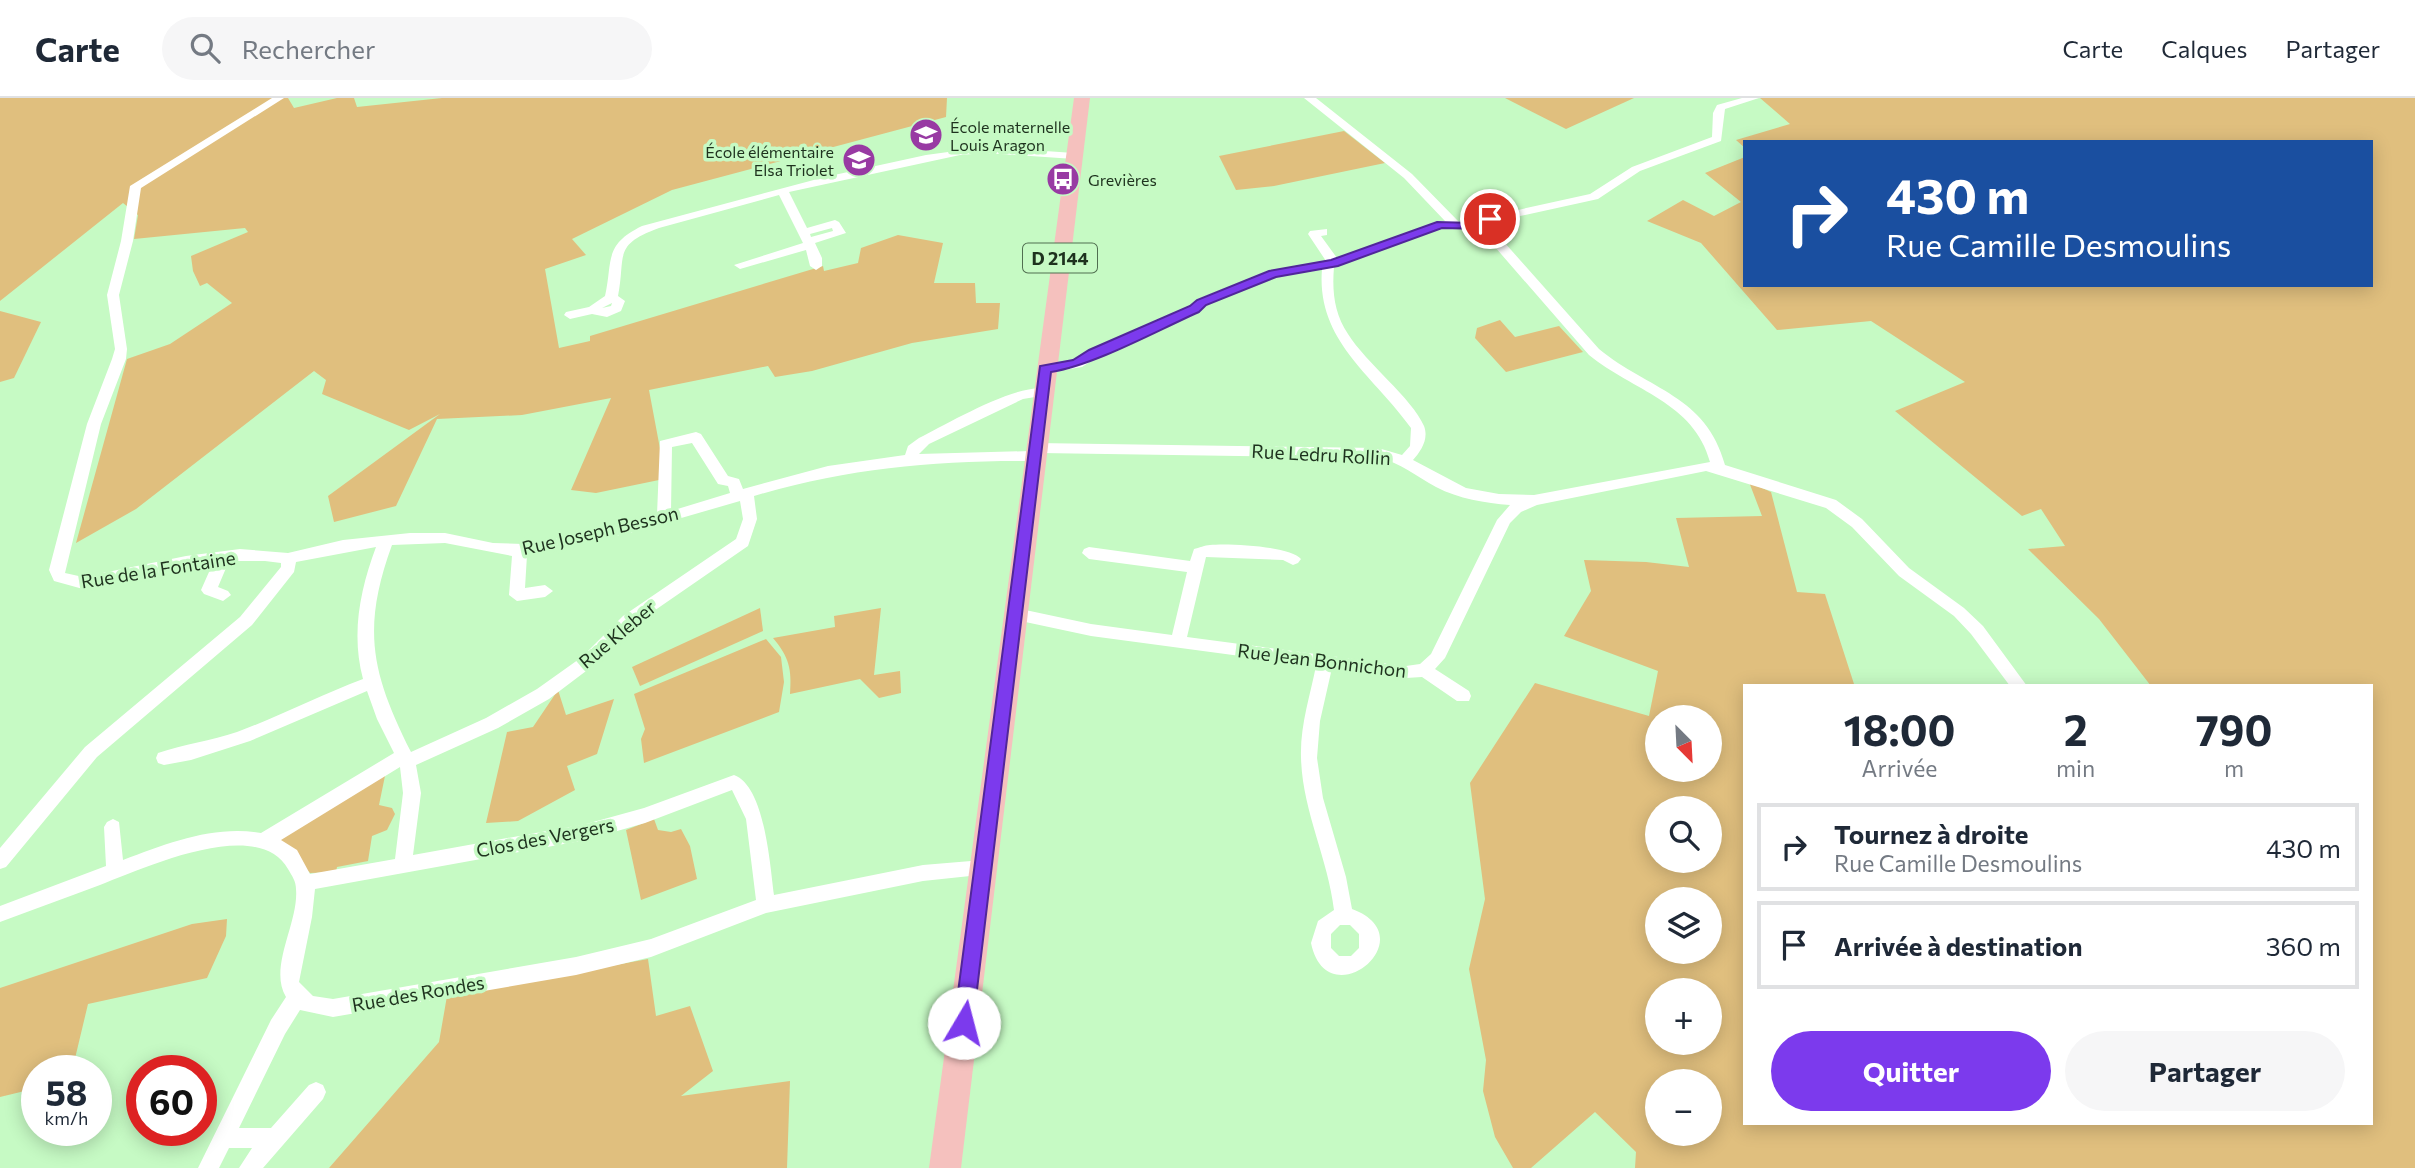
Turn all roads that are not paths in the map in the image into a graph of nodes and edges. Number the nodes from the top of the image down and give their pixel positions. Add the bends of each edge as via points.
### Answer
1 (279, 98) edge
2 (1082, 98) edge
3 (1309, 98) edge
4 (1754, 98) edge
5 (1074, 156) junction
6 (783, 191) junction
7 (1454, 223) junction
8 (1479, 227) junction
9 (1323, 232) dead end
10 (807, 239) junction
11 (1331, 263) junction
12 (740, 265) dead end
13 (816, 266) dead end
14 (570, 314) dead end
15 (1045, 369) junction
16 (1042, 392) junction
17 (1035, 452) junction
18 (912, 457) junction
19 (1405, 460) junction
20 (1718, 467) junction
21 (742, 494) junction
22 (1534, 500) junction
23 (664, 516) junction
24 (385, 543) junction
25 (520, 551) junction
26 (1089, 553) dead end
27 (222, 558) junction
28 (288, 559) junction
29 (1293, 559) dead end
30 (1195, 567) junction
31 (545, 592) dead end
32 (223, 595) dead end
33 (1016, 614) junction
34 (1178, 641) junction
35 (1325, 661) junction
36 (1423, 670) junction
37 (373, 682) junction
38 (2018, 684) edge
39 (1463, 696) dead end
40 (164, 758) dead end
41 (405, 759) junction
42 (113, 827) dead end
43 (264, 841) junction
44 (0, 861) edge
45 (402, 863) junction
46 (983, 867) junction
47 (115, 871) junction
48 (305, 883) junction
49 (766, 905) junction
50 (0, 914) edge
51 (1344, 917) dead end
52 (297, 998) junction
53 (316, 1092) dead end
54 (223, 1138) junction
55 (276, 1138) junction
56 (208, 1168) edge
57 (249, 1168) edge
58 (945, 1168) edge

1 - 27 street, Rue de la Fontaine via 136,186 113,295 121,349 94,424 59,577 83,583
2 - 5 main road, D 2144
3 - 7 street via 1408,176
4 - 8 street via 1721,107 1717,139 1636,169 1594,197 1490,219
5 - 6 street via 960,152
5 - 15 main road, D 2144
6 - 10 street
6 - 14 street via 635,234 616,253 613,311
7 - 8 street
7 - 11 street via 1424,229
8 - 20 street via 1601,359 1657,389 1692,417 1709,437
9 - 11 street via 1314,233
10 - 12 street
10 - 13 street
11 - 15 street via 1273,274 1202,302 1077,364
11 - 19 street via 1324,282 1328,309 1348,346 1418,428 1417,447
15 - 16 main road, D 2144
16 - 17 main road, D 2144
16 - 18 street via 1020,395 924,441 913,449
17 - 18 street, Rue Ledru Rollin
17 - 19 street, Rue Ledru Rollin via 1336,452 1378,453
17 - 33 main road, D 2144
18 - 21 street, Rue Joseph Besson via 801,477
19 - 22 street, Rue Ledru Rollin via 1445,486 1466,493
20 - 22 street, Rue Ledru Rollin
20 - 38 street via 1845,512 1885,555 1977,629
21 - 23 street, Rue Joseph Besson
21 - 23 street via 734,483 723,480 696,437 665,444
21 - 41 street, Rue Kleber via 750,519 743,542 629,620 588,661 543,694 482,728
22 - 36 street, Rue Jean Bonnichon via 1504,520 1437,658
23 - 25 street, Rue Joseph Besson
24 - 25 street, Rue Joseph Besson via 439,538
24 - 28 street, Rue Joseph Besson via 315,550
24 - 37 street via 365,601 365,639
25 - 31 street via 517,594
26 - 30 street
27 - 28 street, Rue de la Fontaine
27 - 32 street via 209,590
28 - 44 street via 289,568 256,611 91,752
29 - 30 street via 1209,550 1199,553
30 - 34 street
33 - 34 street, Rue Jean Bonnichon
33 - 46 main road, D 2144
34 - 35 street, Rue Jean Bonnichon
35 - 36 street, Rue Jean Bonnichon via 1406,672
35 - 51 street via 1309,758
36 - 39 street
37 - 40 street via 286,719 192,753
37 - 41 street via 386,723
41 - 43 street, Rue Kleber
41 - 45 street via 411,784
42 - 47 street
43 - 47 street via 210,839
43 - 48 street via 291,858
45 - 48 street, Clos des Vergers
45 - 49 street, Clos des Vergers via 586,832 734,782 755,819
46 - 49 street, Rue des Rondes via 923,873
46 - 58 main road, D 2144
47 - 50 street
48 - 52 street via 289,969 289,984
49 - 52 street, Rue des Rondes via 651,948 576,966 333,1008 306,1006
52 - 54 street
53 - 55 street
54 - 55 street
54 - 56 street
55 - 57 street

